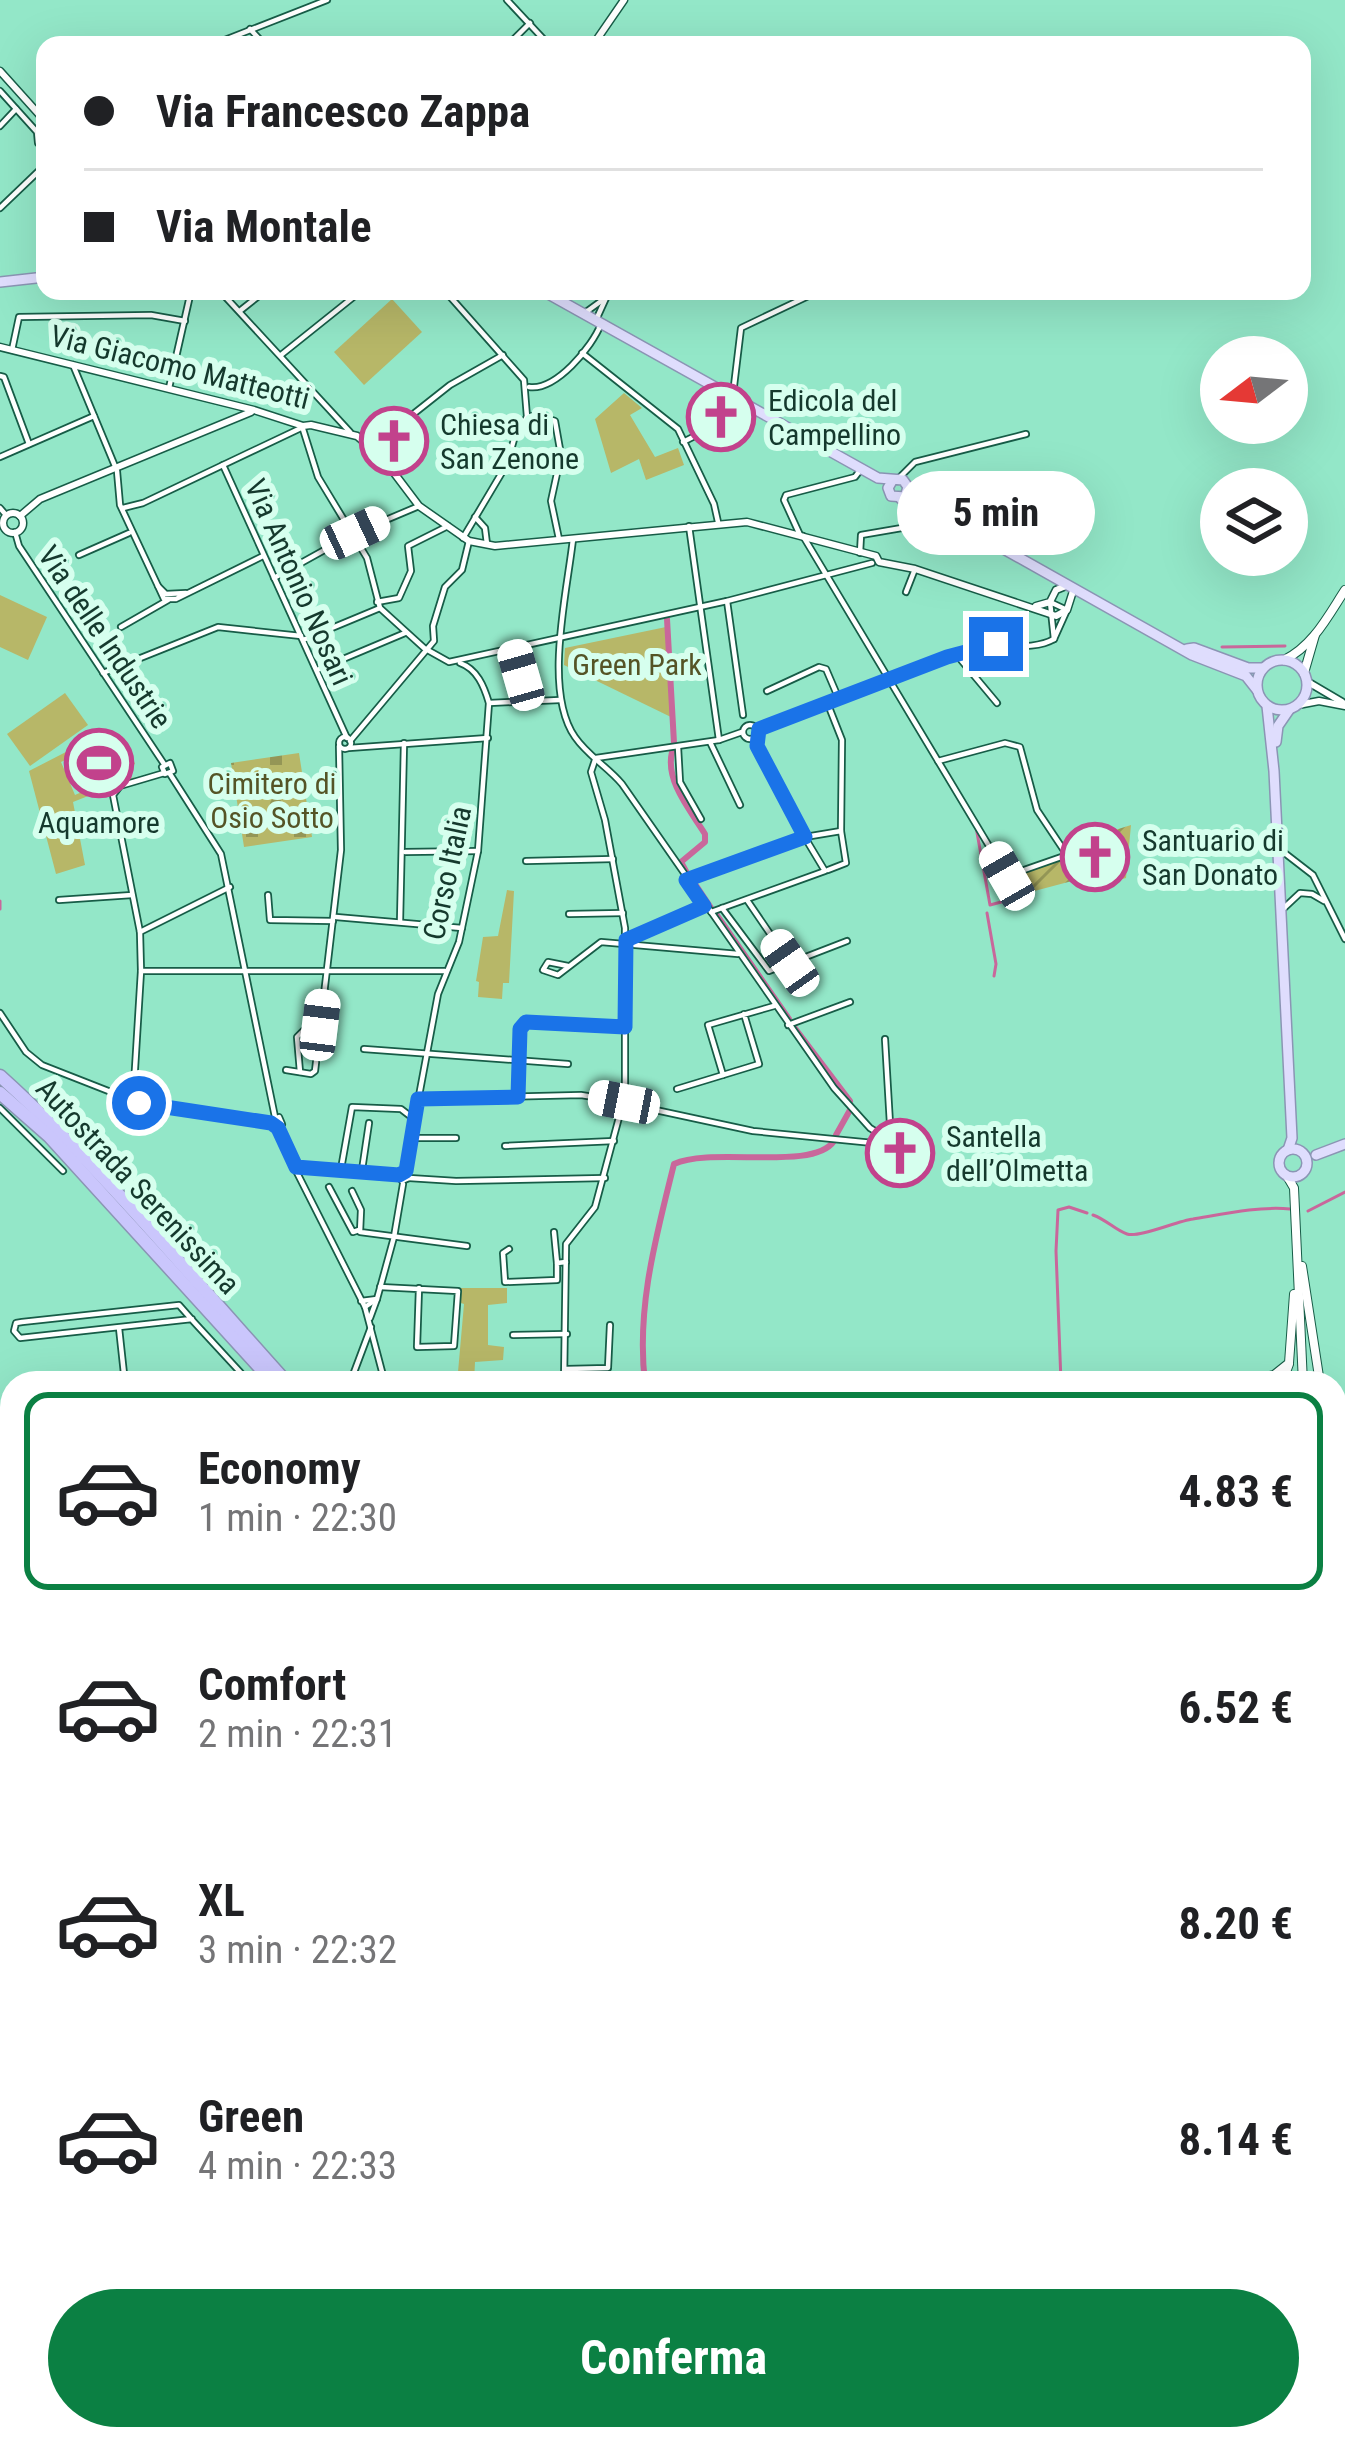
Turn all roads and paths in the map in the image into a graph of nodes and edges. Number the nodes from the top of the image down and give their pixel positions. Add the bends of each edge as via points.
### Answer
1 (327, 0) edge
2 (507, 0) edge
3 (624, 0) edge
4 (530, 22) junction
5 (250, 28) junction
6 (232, 36) edge
7 (257, 36) edge
8 (517, 36) edge
9 (542, 36) edge
10 (599, 36) edge
11 (0, 71) edge
12 (0, 91) edge
13 (16, 109) junction
14 (36, 111) edge
15 (0, 125) edge
16 (36, 131) edge
17 (36, 173) edge
18 (1, 204) edge
19 (36, 278) edge
20 (0, 282) edge
21 (189, 300) edge
22 (229, 300) edge
23 (253, 300) edge
24 (350, 300) edge
25 (453, 300) edge
26 (560, 300) edge
27 (603, 300) edge
28 (605, 300) edge
29 (800, 300) edge
30 (239, 310) junction
31 (584, 314) junction
32 (185, 321) junction
33 (598, 322) junction
34 (0, 347) edge
35 (12, 350) junction
36 (582, 353) junction
37 (281, 355) junction
38 (502, 355) junction
39 (74, 365) junction
40 (0, 376) edge
41 (526, 386) junction
42 (169, 388) junction
43 (735, 398) junction
44 (752, 407) junction
45 (254, 410) junction
46 (94, 416) junction
47 (526, 417) junction
48 (730, 418) junction
49 (302, 427) junction
50 (347, 431) junction
51 (1026, 434) dead end
52 (366, 441) junction
53 (683, 442) junction
54 (29, 444) junction
55 (0, 457) edge
56 (223, 465) junction
57 (115, 468) junction
58 (861, 469) junction
59 (878, 478) junction
60 (902, 481) junction
61 (889, 494) junction
62 (900, 499) junction
63 (418, 506) junction
64 (123, 508) junction
65 (3, 511) edge
66 (20, 516) junction
67 (945, 516) junction
68 (475, 517) junction
69 (718, 522) junction
70 (925, 524) dead end
71 (688, 525) junction
72 (2, 526) edge
73 (448, 526) junction
74 (15, 532) junction
75 (131, 532) junction
76 (355, 533) junction
77 (802, 535) junction
78 (466, 539) junction
79 (560, 539) junction
80 (573, 539) junction
81 (488, 544) junction
82 (860, 553) junction
83 (80, 555) dead end
84 (264, 556) junction
85 (874, 561) junction
86 (1040, 568) junction
87 (914, 569) junction
88 (826, 576) junction
89 (274, 578) junction
90 (158, 586) junction
91 (1056, 590) junction
92 (1072, 590) junction
93 (1345, 590) edge
94 (906, 592) dead end
95 (186, 593) junction
96 (168, 600) junction
97 (727, 601) junction
98 (1050, 602) junction
99 (378, 605) junction
100 (1027, 605) junction
101 (700, 607) junction
102 (1059, 615) junction
103 (121, 627) dead end
104 (296, 627) junction
105 (405, 633) junction
106 (1316, 634) junction
107 (283, 636) junction
108 (561, 637) junction
109 (302, 638) junction
110 (1054, 639) junction
111 (513, 648) junction
112 (425, 650) junction
113 (1187, 650) junction
114 (956, 654) junction
115 (1284, 660) junction
116 (459, 662) junction
117 (1264, 668) junction
118 (317, 670) junction
119 (103, 673) junction
120 (888, 678) junction
121 (1306, 678) junction
122 (1257, 690) junction
123 (767, 691) dead end
124 (838, 697) junction
125 (527, 699) junction
126 (560, 700) junction
127 (827, 701) junction
128 (489, 703) junction
129 (997, 704) dead end
130 (1345, 705) edge
131 (1267, 706) junction
132 (1294, 708) junction
133 (337, 717) junction
134 (750, 731) junction
135 (488, 738) junction
136 (719, 740) junction
137 (710, 742) junction
138 (349, 743) junction
139 (404, 743) junction
140 (339, 744) junction
141 (678, 747) junction
142 (596, 758) junction
143 (938, 761) junction
144 (341, 765) junction
145 (1274, 771) junction
146 (167, 774) junction
147 (740, 806) dead end
148 (701, 819) dead end
149 (841, 831) junction
150 (805, 837) junction
151 (1278, 840) junction
152 (478, 851) junction
153 (403, 852) junction
154 (613, 859) junction
155 (526, 861) dead end
156 (825, 869) junction
157 (1007, 876) junction
158 (1024, 879) dead end
159 (686, 880) junction
160 (230, 887) junction
161 (132, 895) junction
162 (268, 895) dead end
163 (59, 900) dead end
164 (746, 900) junction
165 (1328, 905) junction
166 (722, 908) junction
167 (706, 909) junction
168 (624, 913) junction
169 (569, 914) dead end
170 (334, 919) junction
171 (1281, 919) junction
172 (400, 922) junction
173 (462, 928) junction
174 (140, 932) junction
175 (1345, 939) edge
176 (848, 941) dead end
177 (626, 942) junction
178 (738, 954) junction
179 (790, 963) junction
180 (568, 966) dead end
181 (140, 970) junction
182 (445, 971) junction
183 (328, 972) junction
184 (247, 974) junction
185 (850, 1002) dead end
186 (774, 1006) junction
187 (0, 1013) edge
188 (744, 1014) junction
189 (320, 1025) junction
190 (788, 1025) junction
191 (625, 1027) junction
192 (885, 1039) dead end
193 (364, 1048) dead end
194 (427, 1052) junction
195 (519, 1060) junction
196 (568, 1064) dead end
197 (286, 1070) dead end
198 (300, 1072) junction
199 (723, 1075) junction
200 (0, 1076) edge
201 (677, 1089) dead end
202 (0, 1093) edge
203 (518, 1097) junction
204 (418, 1099) junction
205 (133, 1101) junction
206 (624, 1103) junction
207 (0, 1108) edge
208 (414, 1119) junction
209 (273, 1120) junction
210 (370, 1123) dead end
211 (411, 1138) junction
212 (456, 1138) dead end
213 (1292, 1138) junction
214 (614, 1141) junction
215 (889, 1143) junction
216 (1345, 1144) edge
217 (506, 1146) dead end
218 (904, 1150) dead end
219 (1288, 1150) junction
220 (1303, 1161) junction
221 (296, 1167) junction
222 (341, 1169) junction
223 (362, 1170) junction
224 (63, 1171) dead end
225 (404, 1176) junction
226 (1287, 1176) junction
227 (604, 1178) junction
228 (329, 1187) dead end
229 (1294, 1188) junction
230 (352, 1191) dead end
231 (359, 1230) junction
232 (554, 1232) dead end
233 (394, 1237) junction
234 (1296, 1239) junction
235 (467, 1246) dead end
236 (508, 1249) dead end
237 (566, 1262) junction
238 (557, 1263) junction
239 (380, 1286) junction
240 (419, 1288) junction
241 (377, 1299) junction
242 (363, 1304) junction
243 (192, 1319) junction
244 (371, 1323) junction
245 (610, 1324) dead end
246 (119, 1328) junction
247 (567, 1334) junction
248 (513, 1335) dead end
249 (1289, 1363) junction
250 (566, 1369) joint
251 (124, 1371) edge
252 (240, 1371) edge
253 (263, 1371) edge
254 (276, 1371) edge
255 (354, 1371) edge
256 (382, 1371) edge
257 (1279, 1371) edge
258 (1286, 1371) edge
259 (1303, 1371) edge
260 (1318, 1371) edge

1 - 5 street
2 - 4 street
3 - 10 street
4 - 8 street
4 - 9 street
5 - 6 street
5 - 7 street
11 - 14 street
12 - 13 street
13 - 15 street
13 - 16 street
17 - 18 street
19 - 20 main road
21 - 32 street
22 - 30 street
23 - 30 street
24 - 37 street
25 - 38 street
26 - 31 main road
27 - 31 street
28 - 33 street
29 - 43 street via 741,328
30 - 37 street
31 - 33 main road
32 - 35 street via 19,317
32 - 42 street
33 - 36 street
33 - 43 main road
34 - 35 street, Via Giacomo Matteotti
35 - 39 street, Via Giacomo Matteotti
36 - 41 street via 545,386
36 - 53 street via 674,424
37 - 50 street
38 - 41 street
38 - 52 street
39 - 42 street, Via Giacomo Matteotti
39 - 46 street
40 - 54 street
41 - 47 street
42 - 45 street, Via Giacomo Matteotti
43 - 44 main road
43 - 48 street
44 - 48 street
44 - 58 main road
45 - 49 street, Via Giacomo Matteotti
45 - 57 street
46 - 54 street
46 - 57 street
47 - 68 street
47 - 79 street via 555,422 561,441 551,501
48 - 53 street
49 - 50 street, Via Giacomo Matteotti
49 - 56 street
49 - 76 street via 318,477
50 - 52 street, Via Giacomo Matteotti
51 - 60 street via 915,462
52 - 63 street
53 - 69 street
54 - 55 street
56 - 64 street
56 - 84 street, Via Antonio Nosari
57 - 64 street
57 - 66 street via 40,499
58 - 59 main road
58 - 77 street via 786,495
59 - 60 main road
59 - 61 main road
60 - 61 main road
60 - 62 main road via 907,494
60 - 67 main road
61 - 62 main road
62 - 67 main road
63 - 73 street
63 - 76 street
64 - 75 street
65 - 66 street
65 - 72 street
66 - 74 street
67 - 86 main road
68 - 78 street
68 - 81 street
69 - 71 street
69 - 77 street
70 - 82 street via 861,535
71 - 80 street
71 - 101 street
72 - 74 street
73 - 78 street
73 - 99 street via 406,549 411,571 399,598
74 - 119 street, Via delle Industrie
75 - 83 street
75 - 90 street
76 - 89 street
76 - 99 street
77 - 82 street
77 - 88 street
78 - 81 street
78 - 112 street via 462,570 445,587
79 - 80 street
79 - 81 street
80 - 108 street
82 - 85 street
84 - 89 street, Via Antonio Nosari
84 - 95 street
85 - 87 street
85 - 88 street
86 - 91 street
86 - 92 main road
87 - 94 street
87 - 100 street
88 - 97 street
88 - 120 street
89 - 104 street, Via Antonio Nosari
90 - 95 street
90 - 96 street
91 - 92 street
91 - 98 street
92 - 102 street
92 - 113 main road
93 - 106 main road
95 - 96 street
96 - 103 street
97 - 101 street
97 - 134 street
98 - 100 street
98 - 102 street
98 - 102 street
99 - 105 street
99 - 109 street
100 - 102 street
101 - 108 street
101 - 136 street
102 - 110 street
102 - 110 street
104 - 107 street
104 - 109 street, Via Antonio Nosari
105 - 112 street
105 - 118 street
106 - 115 main road
106 - 121 main road
107 - 109 street
107 - 119 street via 218,626
108 - 111 street
108 - 126 street
109 - 118 street, Via Antonio Nosari
110 - 114 street
111 - 116 street
111 - 125 street
112 - 116 street
112 - 138 street
113 - 117 main road
113 - 122 main road via 1246,676
114 - 120 street
114 - 129 street
115 - 117 main road
115 - 121 main road
116 - 128 street via 483,683
117 - 122 main road
118 - 133 street, Via Antonio Nosari
119 - 146 street, Via delle Industrie via 164,764 172,764
120 - 124 street
120 - 143 street
121 - 130 street
121 - 132 main road via 1306,695
122 - 131 main road
123 - 124 street via 819,667
124 - 127 street
125 - 126 street
125 - 128 street
126 - 142 street via 575,738
127 - 134 street
127 - 149 street via 842,740
128 - 135 street, Corso Italia
130 - 132 street
131 - 132 main road
131 - 145 main road
132 - 145 main road via 1276,734
133 - 138 street, Via Antonio Nosari
133 - 140 street, Via Antonio Nosari
134 - 136 street
134 - 150 street
135 - 139 street
135 - 152 street, Corso Italia
136 - 137 street
137 - 141 street
137 - 147 street
138 - 139 street
138 - 140 street
138 - 144 street
139 - 153 street
140 - 144 street, Via Antonio Nosari
141 - 142 street
141 - 148 street via 680,782
142 - 154 street via 591,772
142 - 159 street
143 - 157 street
143 - 157 street via 1005,743 1020,747 1037,810 1067,855
144 - 170 street
145 - 151 main road
146 - 160 street, Via delle Industrie via 221,854
146 - 161 street via 114,790
149 - 150 street
149 - 156 street via 846,863
150 - 156 street
150 - 159 street
151 - 165 street via 1286,857 1313,875
151 - 171 main road
152 - 153 street
152 - 173 street, Corso Italia
153 - 172 street
154 - 155 street
154 - 168 street
156 - 164 street
157 - 158 street
159 - 167 street
160 - 174 street
160 - 184 street, Via delle Industrie
161 - 163 street
161 - 174 street
162 - 170 street via 270,920
164 - 166 street
164 - 179 street
165 - 171 street via 1300,893
165 - 175 street
166 - 167 street
166 - 179 street via 767,969
167 - 177 street
167 - 178 street
168 - 169 street
168 - 177 street
170 - 172 street
170 - 183 street
171 - 213 main road
172 - 173 street
173 - 182 street, Corso Italia
174 - 181 street
176 - 179 street
177 - 178 street
177 - 180 street via 598,943
177 - 191 street
178 - 186 street
181 - 184 street
181 - 205 street
182 - 183 street
182 - 194 street, Corso Italia
183 - 184 street
183 - 189 street
184 - 209 street, Via delle Industrie
185 - 190 street
186 - 188 street
186 - 190 street
187 - 205 street via 41,1065
188 - 199 street via 708,1025
188 - 199 street via 759,1064
189 - 198 street via 315,1071
189 - 198 street via 297,1037
190 - 215 street via 861,1120
191 - 195 street via 526,1022
191 - 206 street
192 - 215 street
193 - 194 street
194 - 195 street
194 - 204 street, Corso Italia
195 - 196 street
195 - 203 street
197 - 198 street
199 - 201 street
200 - 254 highway, Autostrada Serenissima
202 - 253 highway, Autostrada Serenissima
203 - 204 street
203 - 206 street via 581,1094
204 - 208 street, Corso Italia
205 - 209 street
206 - 214 street
206 - 215 street via 753,1131
207 - 224 street
208 - 211 street, Corso Italia
208 - 222 street via 401,1109 352,1107
209 - 221 street
210 - 223 street
211 - 212 street
211 - 225 street, Corso Italia
213 - 219 main road
213 - 220 main road
214 - 217 street
214 - 227 street
215 - 218 street
216 - 220 main road
219 - 220 main road
219 - 226 main road via 1279,1163
220 - 226 main road
220 - 229 main road
221 - 222 street
221 - 242 street
222 - 223 street
223 - 225 street
225 - 227 street
225 - 233 street, Corso Italia
226 - 229 main road
227 - 237 street via 592,1213 566,1244
228 - 231 street via 353,1232
229 - 234 main road
230 - 231 street
231 - 233 street
232 - 238 street
233 - 235 street
233 - 239 street, Corso Italia
234 - 249 main road
234 - 259 main road
234 - 260 main road
236 - 238 street via 505,1282 557,1280
237 - 238 street
237 - 247 street
239 - 240 street
239 - 241 street, Corso Italia
240 - 240 street via 458,1291 454,1346 416,1347
241 - 242 street
241 - 244 street, Corso Italia
242 - 244 street
243 - 246 street
243 - 246 street via 178,1305 22,1322 14,1331 20,1338
243 - 252 street
244 - 255 street, Corso Italia
244 - 256 street
245 - 250 street via 608,1368
246 - 251 street
247 - 248 street
247 - 250 street
249 - 257 main road
249 - 258 main road

